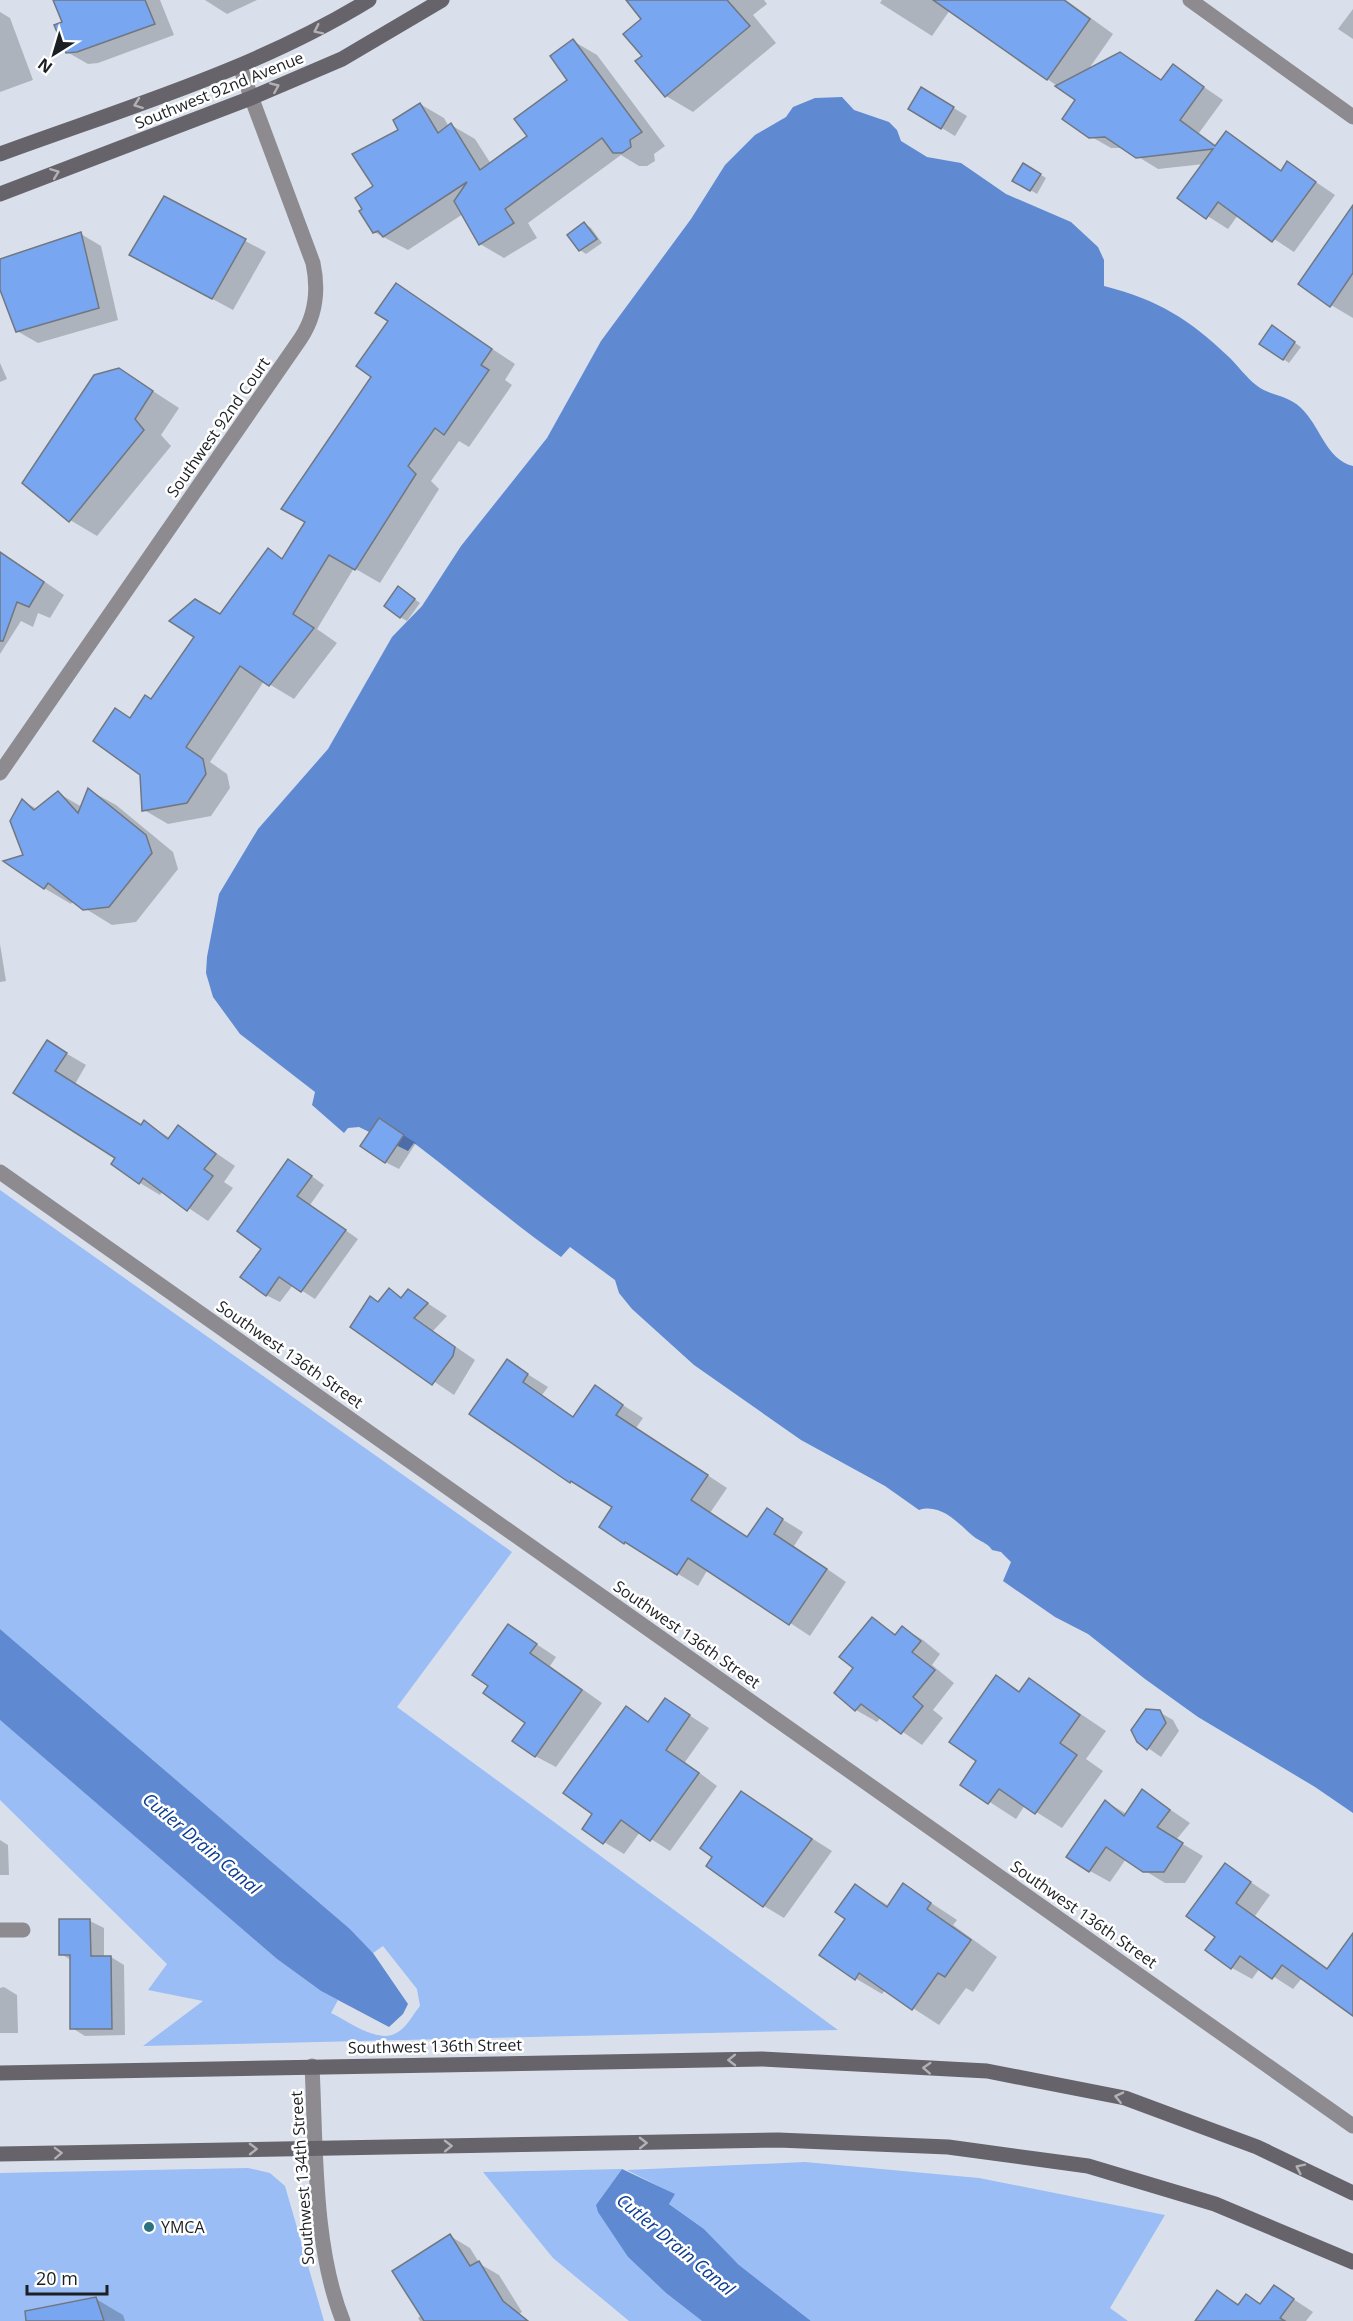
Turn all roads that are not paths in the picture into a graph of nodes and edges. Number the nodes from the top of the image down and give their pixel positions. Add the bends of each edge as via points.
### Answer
1 (369, 0) edge
2 (442, 0) edge
3 (1190, 0) edge
4 (240, 67) junction
5 (251, 98) junction
6 (1353, 117) edge
7 (0, 153) edge
8 (0, 194) edge
9 (0, 773) edge
10 (0, 1172) edge
11 (0, 1930) edge
12 (23, 1930) dead end
13 (312, 2066) junction
14 (0, 2073) edge
15 (1353, 2126) edge
16 (316, 2149) junction
17 (0, 2154) edge
18 (1353, 2193) edge
19 (1353, 2262) edge
20 (343, 2321) edge

1 -> 4 street, Southwest 92nd Avenue via 327,26
5 -> 2 street, Southwest 92nd Avenue via 342,59
3 - 6 street
4 - 5 street, Southwest 92nd Court
4 -> 7 street, Southwest 92nd Avenue
8 -> 5 street, Southwest 92nd Avenue
5 - 9 street, Southwest 92nd Court via 313,264 317,284 313,313 301,338
10 - 15 street, Southwest 136th Street
11 - 12 street
13 - 14 street, Southwest 136th Street
13 - 16 street, Southwest 134th Street
18 -> 13 street, Southwest 136th Street via 1257,2147 1125,2098 987,2071 762,2059
17 -> 16 street
16 -> 19 street via 778,2140 948,2147 1088,2166 1215,2204
16 - 20 street, Southwest 134th Street via 324,2256

